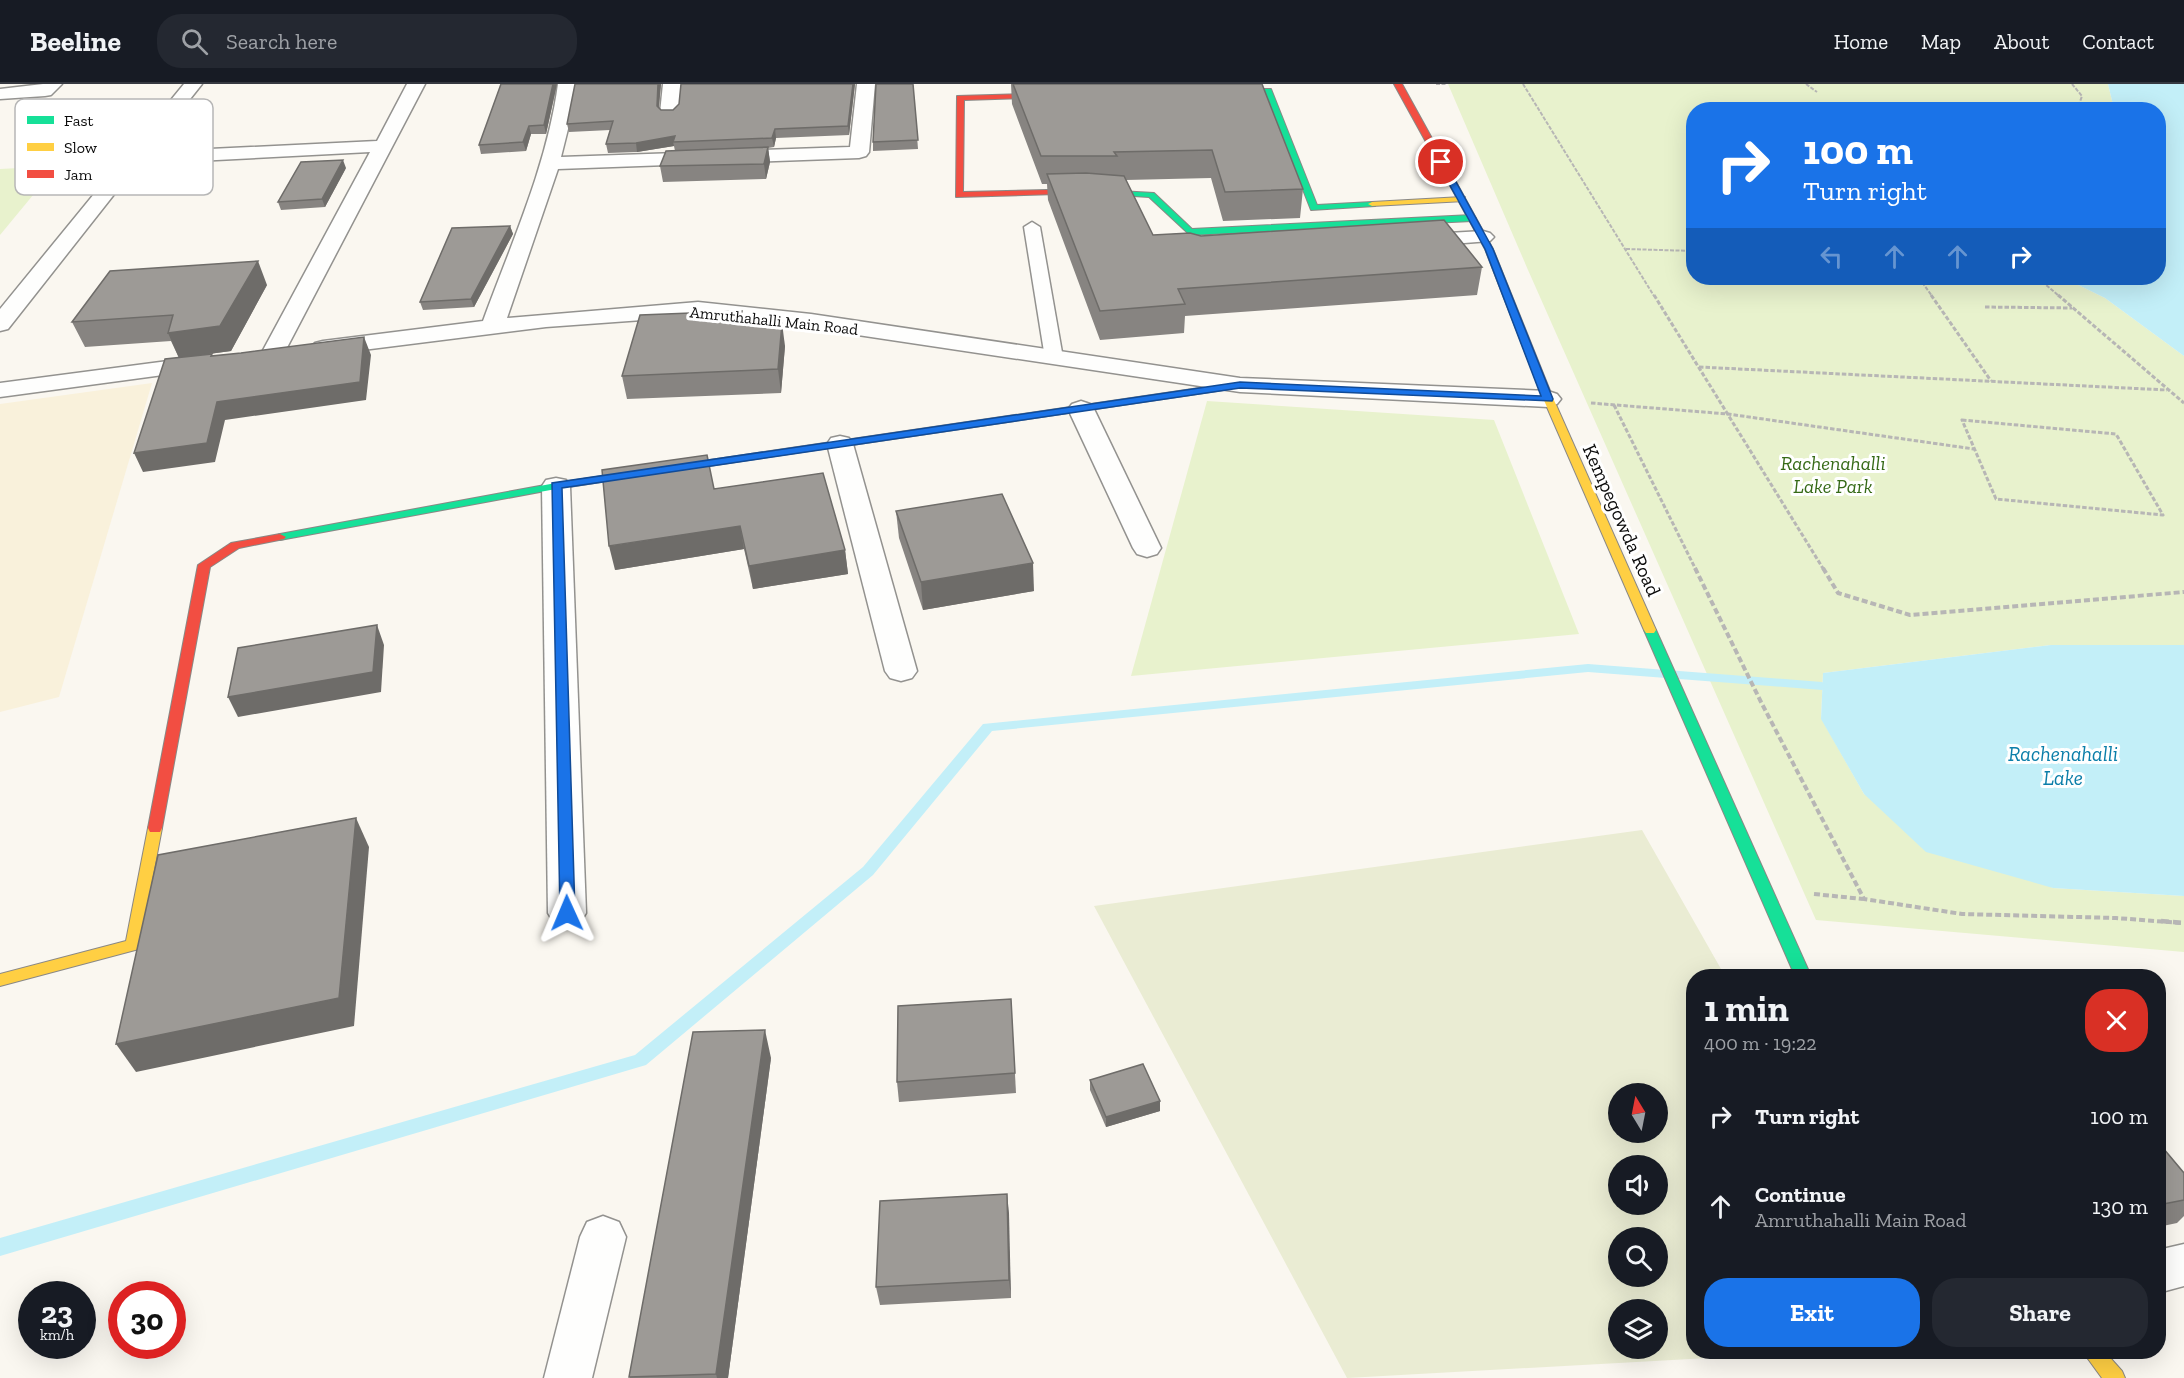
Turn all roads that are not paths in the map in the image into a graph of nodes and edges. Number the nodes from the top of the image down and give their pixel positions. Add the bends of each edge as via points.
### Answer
1 (53, 84) edge
2 (193, 84) edge
3 (416, 84) edge
4 (567, 84) edge
5 (672, 84) edge
6 (866, 84) edge
7 (1398, 84) edge
8 (1206, 91) edge
9 (0, 94) edge
10 (1068, 95) edge
11 (181, 99) edge
12 (669, 113) edge
13 (383, 146) junction
14 (213, 155) edge
15 (550, 163) junction
16 (103, 195) edge
17 (1462, 199) junction
18 (1319, 217) junction
19 (1032, 226) dead end
20 (1477, 228) junction
21 (1396, 242) edge
22 (0, 324) edge
23 (492, 327) junction
24 (252, 357) junction
25 (1054, 358) junction
26 (1240, 385) junction
27 (0, 390) edge
28 (1548, 399) junction
29 (1081, 409) junction
30 (840, 444) junction
31 (556, 486) junction
32 (1147, 548) dead end
33 (901, 670) dead end
34 (567, 913) dead end
35 (1800, 969) edge
36 (0, 980) edge
37 (603, 1237) dead end
38 (2184, 1265) edge
39 (2166, 1270) edge
40 (2099, 1359) edge
41 (568, 1378) edge
42 (2115, 1378) edge

1 - 9 street via 45,91
2 - 11 street
3 - 13 street
4 - 15 street
5 - 12 street
6 - 15 street via 859,152
7 - 17 street, Kempegowda Road
8 - 18 street via 1268,91
10 - 18 street via 960,98 959,195 1086,191 1151,195 1190,232
13 - 14 street
13 - 24 street
15 - 23 street
16 - 22 street
17 - 18 street
17 - 20 street, Kempegowda Road
18 - 20 street
19 - 25 lane
20 - 21 street
20 - 28 street, Kempegowda Road
23 - 24 street, Amruthahalli Main Road
23 - 25 street, Amruthahalli Main Road via 698,309 811,321
24 - 27 street, Amruthahalli Main Road
25 - 26 street, Amruthahalli Main Road
26 - 28 street, Amruthahalli Main Road
26 - 29 street
28 - 35 street, Kempegowda Road
29 - 30 street
29 - 32 street
30 - 31 street
30 - 33 street
31 - 34 street
31 - 36 street via 235,545 204,565 133,945
37 - 41 street
38 - 39 street
40 - 42 street

